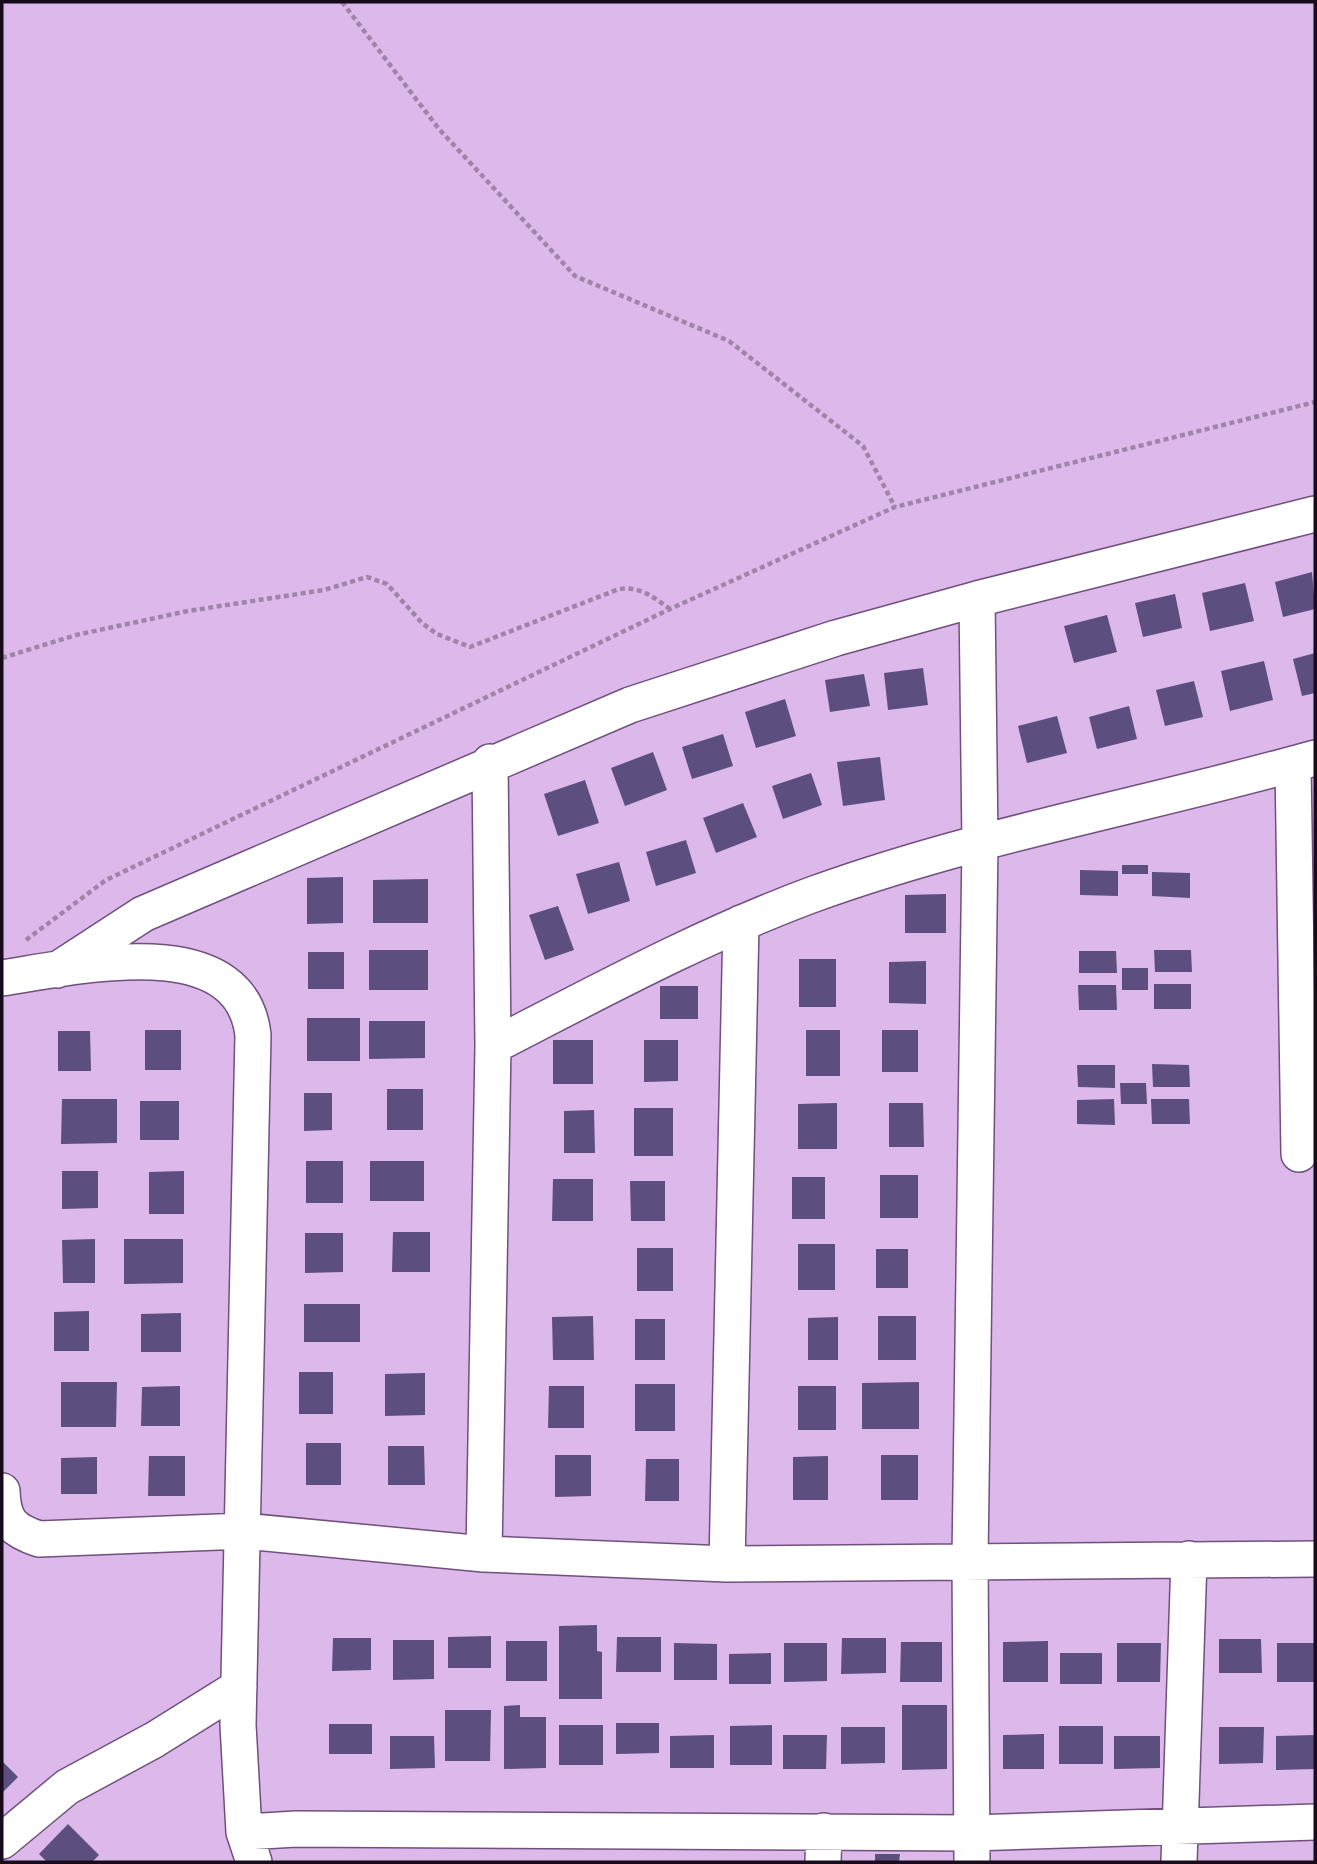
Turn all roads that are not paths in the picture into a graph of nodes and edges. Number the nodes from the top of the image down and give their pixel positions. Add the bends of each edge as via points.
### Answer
1 (1315, 514) edge
2 (977, 598) junction
3 (1304, 761) edge
4 (490, 762) junction
5 (980, 844) junction
6 (741, 923) junction
7 (57, 970) junction
8 (2, 978) edge
9 (493, 1046) junction
10 (1299, 1154) dead end
11 (2, 1491) edge
12 (244, 1531) junction
13 (484, 1554) junction
14 (1189, 1559) junction
15 (1315, 1559) edge
16 (970, 1560) junction
17 (727, 1564) junction
18 (239, 1687) junction
19 (1315, 1822) edge
20 (1179, 1827) junction
21 (2, 1841) edge
22 (823, 1846) edge
23 (249, 1847) edge
24 (971, 1848) edge
25 (1179, 1862) edge

1 - 2 street
2 - 4 street via 629,705
2 - 5 street
3 - 5 street
3 - 10 street
4 - 7 street via 143,914
4 - 9 street
5 - 6 street via 815,894
5 - 16 street
6 - 9 street
6 - 17 street
7 - 8 street
7 - 12 street via 136,961 174,962 216,977 243,999 251,1014
9 - 13 street
11 - 12 street via 6,1518 17,1532 39,1539
12 - 13 street
12 - 18 street
13 - 17 street
14 - 15 street
14 - 16 street
14 - 20 street
16 - 17 street
16 - 24 street
18 - 21 street via 67,1787
18 - 23 street via 239,1769
19 - 20 street
20 - 24 street
20 - 25 street
22 - 23 street via 296,1829
22 - 24 street

